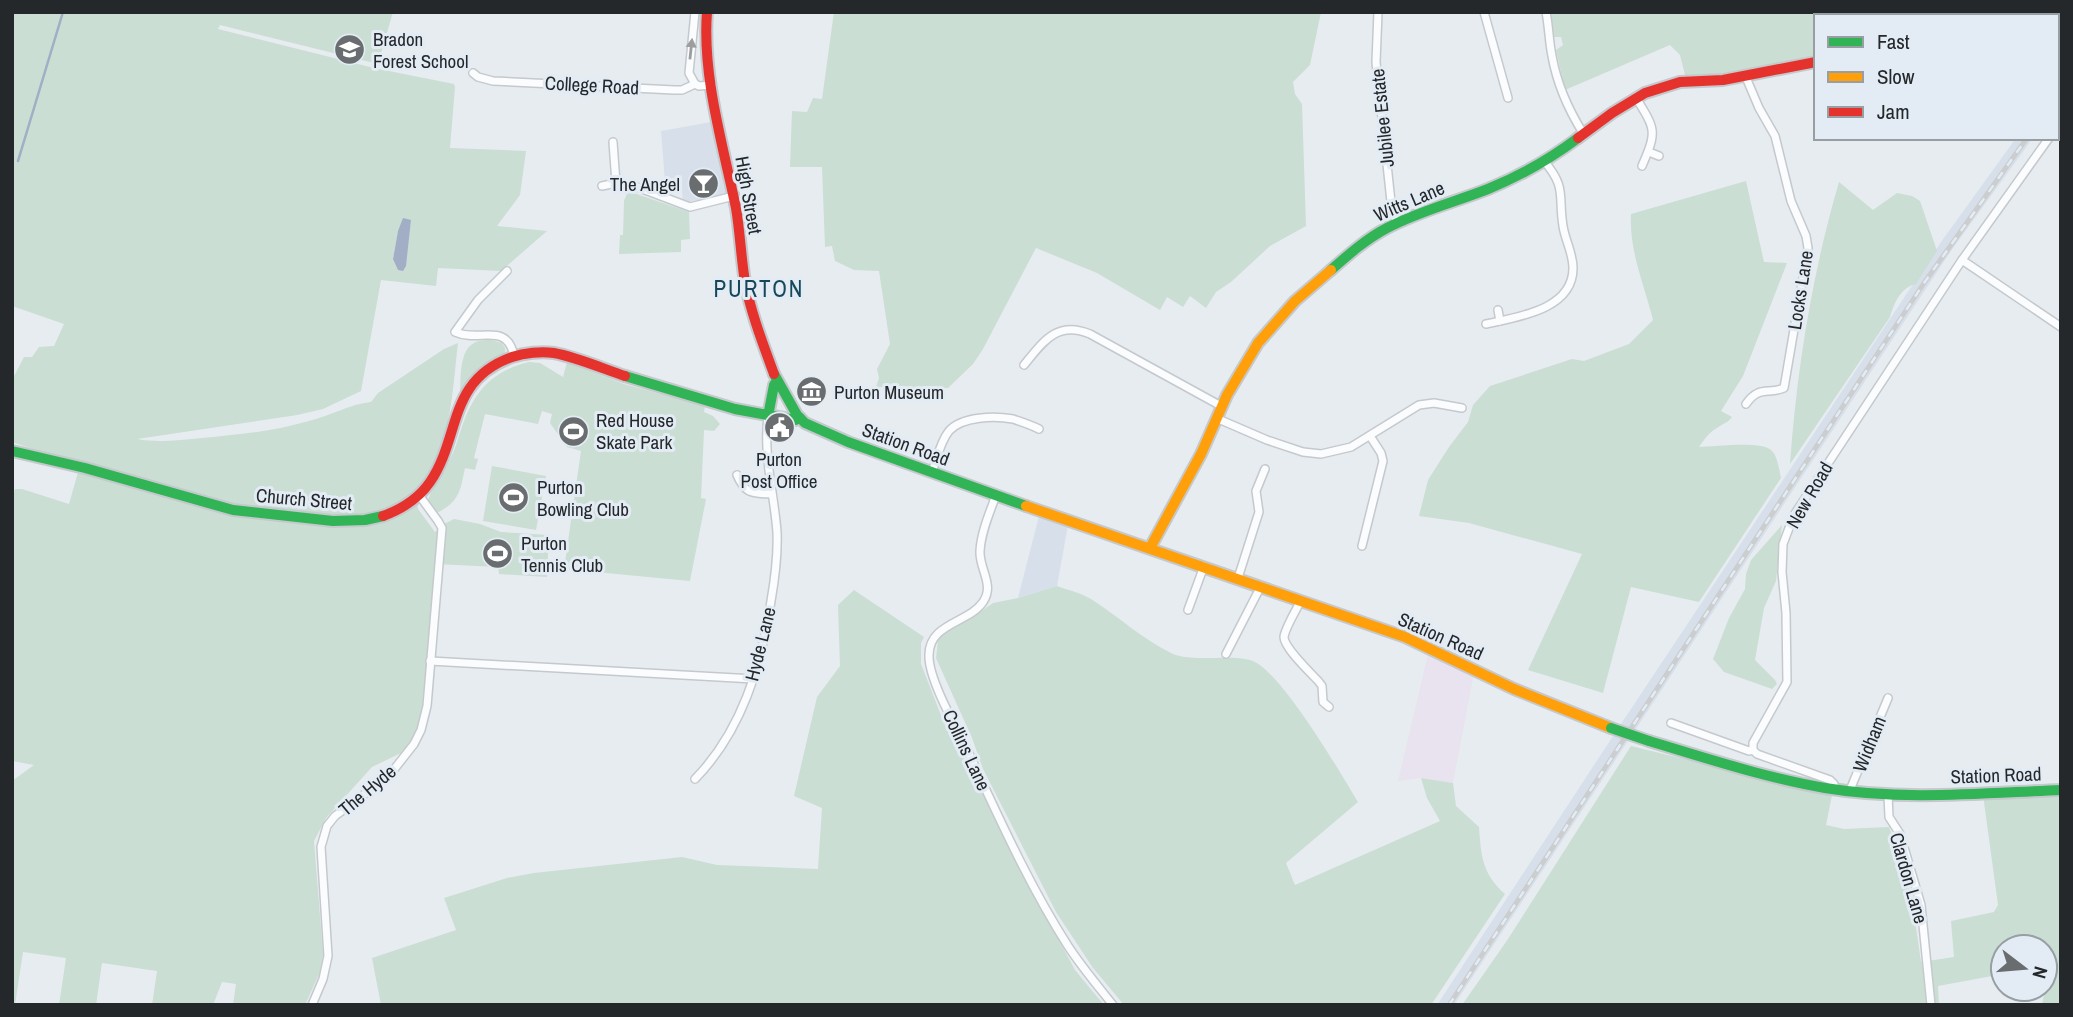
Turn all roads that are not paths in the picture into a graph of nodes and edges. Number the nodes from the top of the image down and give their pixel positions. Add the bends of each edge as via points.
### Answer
1 (695, 12) edge
2 (707, 12) edge
3 (1378, 12) edge
4 (1483, 12) edge
5 (1546, 12) edge
6 (1814, 62) edge
7 (473, 73) dead end
8 (1745, 75) junction
9 (695, 84) junction
10 (712, 85) junction
11 (1508, 98) dead end
12 (1636, 98) junction
13 (1583, 133) junction
14 (2048, 140) edge
15 (613, 142) dead end
16 (1649, 152) junction
17 (1659, 156) dead end
18 (1544, 161) junction
19 (1643, 166) dead end
20 (616, 183) junction
21 (602, 186) dead end
22 (733, 196) junction
23 (1396, 223) junction
24 (1962, 260) junction
25 (507, 271) dead end
26 (1498, 310) dead end
27 (1500, 321) junction
28 (1486, 324) dead end
29 (2061, 327) edge
30 (514, 356) junction
31 (1024, 365) dead end
32 (777, 381) junction
33 (1746, 404) dead end
34 (1221, 407) junction
35 (1462, 408) dead end
36 (768, 416) junction
37 (800, 418) junction
38 (1216, 418) junction
39 (1039, 429) dead end
40 (821, 431) joint
41 (1370, 436) junction
42 (12, 451) edge
43 (1265, 469) dead end
44 (932, 472) junction
45 (737, 475) dead end
46 (771, 494) junction
47 (419, 495) junction
48 (996, 495) junction
49 (1362, 547) dead end
50 (1150, 548) junction
51 (1204, 566) junction
52 (1238, 578) junction
53 (1261, 586) junction
54 (1301, 600) junction
55 (1188, 610) dead end
56 (1226, 654) dead end
57 (430, 661) junction
58 (754, 679) junction
59 (1888, 698) dead end
60 (1329, 708) dead end
61 (1671, 723) dead end
62 (1754, 750) junction
63 (695, 779) dead end
64 (1835, 789) junction
65 (1850, 790) junction
66 (2061, 790) edge
67 (1888, 795) junction
68 (312, 1005) edge
69 (1113, 1005) edge
70 (1931, 1005) edge

9 -> 1 street via 689,73
2 - 10 street, High Street
3 - 23 street, Jubilee Estate via 1376,62
4 - 11 street
5 - 13 street via 1558,81
6 - 8 street, Witts Lane
7 - 9 street, College Road via 489,80 674,90
8 - 12 street, Witts Lane via 1672,84
8 - 33 street, Locks Lane via 1775,136 1808,248 1784,388 1761,391
9 - 10 street, College Road
10 - 22 street, High Street
12 - 13 street, Witts Lane
12 - 16 street via 1654,131
13 - 18 street, Witts Lane
14 - 24 street, New Road
15 - 20 street
16 - 17 street
16 - 19 street
18 - 23 street, Witts Lane via 1499,185
18 - 27 street via 1560,188 1563,228 1573,261 1571,279 1552,304
20 - 21 street
20 - 22 street via 690,207
22 - 32 street, High Street via 746,285
23 - 34 street, Witts Lane via 1356,248 1286,310 1258,343
24 - 29 street
24 - 62 street, New Road via 1788,528 1782,572 1787,682 1753,743
25 - 30 street via 455,332 504,338
26 - 27 street
27 - 28 street
30 - 36 street, Church Street via 554,353 682,395
30 - 47 street, Church Street via 489,368 471,386 439,468
31 - 34 street via 1051,336 1080,330
32 - 36 street
32 - 37 street, High Street
34 - 38 street, Witts Lane
35 - 41 street via 1419,405
36 - 37 street, Church Street
36 - 46 street, Hyde Lane via 765,448
37 - 40 street, High Street
38 - 41 street via 1315,454 1351,447
38 - 50 street, Witts Lane
39 - 44 street via 1001,418 960,424 947,434
40 - 44 street, Station Road
41 - 49 street via 1381,453 1383,467
42 - 47 street, Church Street via 208,504 315,520 376,519 405,507
43 - 52 street via 1256,491 1259,512
44 - 48 street, Station Road
45 - 46 street via 749,491
46 - 58 street, Hyde Lane via 776,568
47 - 57 street, The Hyde via 442,528
48 - 50 street, Station Road
48 - 69 street, Collins Lane via 980,552 987,595 982,604 936,636 929,660 948,710 1035,888 1066,944
50 - 51 street, Station Road
51 - 52 street, Station Road
51 - 55 street
52 - 53 street, Station Road
53 - 54 street, Station Road
53 - 56 street
54 - 60 street via 1285,642 1322,686 1322,702
54 - 64 street, Station Road, bridge via 1419,642 1514,689 1611,728 1752,771
57 - 58 street
57 - 68 street, The Hyde via 424,722 414,744 382,781 327,826 321,847 328,956
58 - 63 street, Hyde Lane via 719,751
59 - 65 street, Widham
61 - 62 street
62 - 64 street via 1830,780
64 - 65 street, Station Road
65 - 67 street, Station Road
66 - 67 street, Station Road
67 - 70 street, Clardon Lane via 1889,817 1900,835 1921,905

